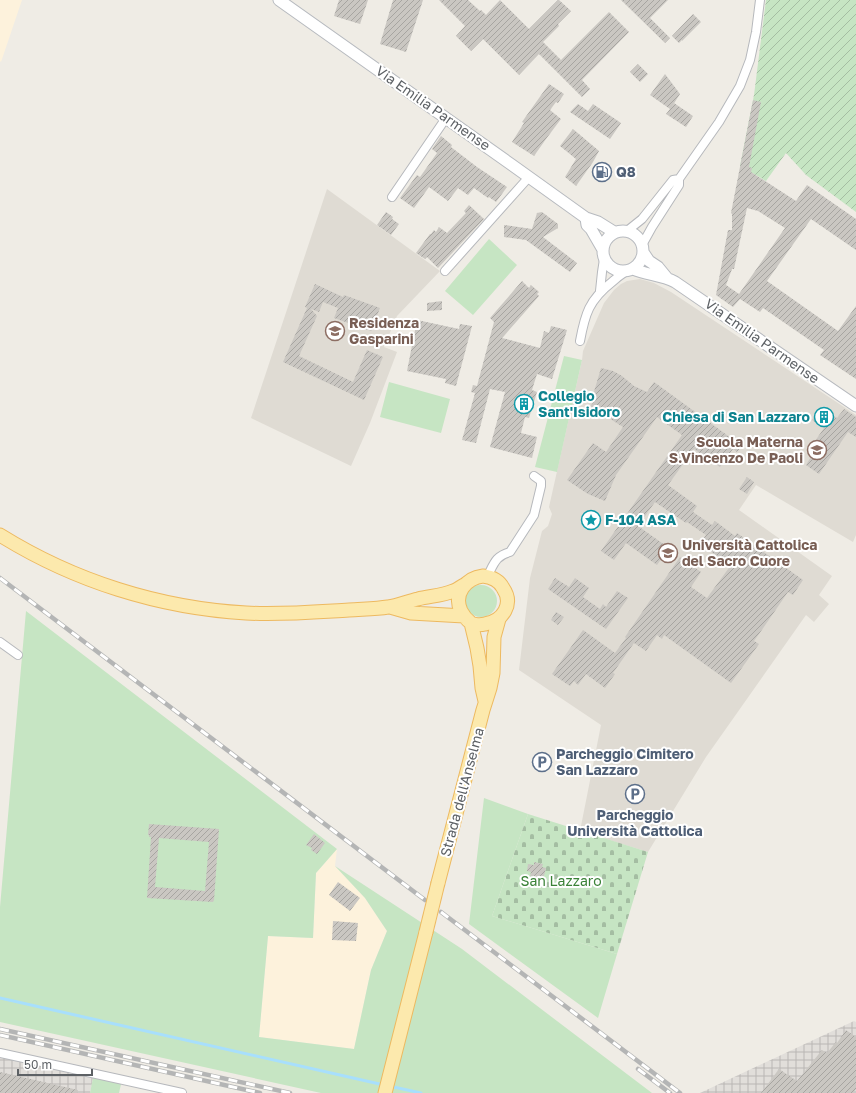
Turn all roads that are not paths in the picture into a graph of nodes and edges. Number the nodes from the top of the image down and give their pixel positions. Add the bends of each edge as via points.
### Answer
1 (279, 0) edge
2 (760, 0) edge
3 (446, 118) junction
4 (529, 177) junction
5 (679, 179) junction
6 (392, 198) dead end
7 (586, 218) junction
8 (628, 231) junction
9 (614, 232) junction
10 (643, 249) junction
11 (603, 254) junction
12 (630, 270) junction
13 (445, 271) dead end
14 (667, 278) junction
15 (600, 291) junction
16 (580, 341) dead end
17 (856, 406) edge
18 (534, 476) dead end
19 (0, 535) edge
20 (487, 576) junction
21 (464, 585) junction
22 (390, 607) junction
23 (499, 619) junction
24 (468, 620) junction
25 (0, 642) edge
26 (18, 655) dead end
27 (485, 701) junction
28 (0, 1053) edge
29 (182, 1093) edge
30 (385, 1093) edge

1 - 3 main road, Via Emilia Parmense
2 - 5 street via 750,60 740,86 720,122
3 - 4 main road, Via Emilia Parmense
3 - 6 street
4 - 7 main road, Via Emilia Parmense
4 - 13 street
5 - 8 street via 672,180 642,219
5 - 10 street via 679,185 652,227
7 - 9 main road, Via Emilia Parmense
7 - 11 main road, Via Emilia Parmense via 587,225
8 - 9 main road
8 - 10 main road, Via Emilia Parmense via 637,236
9 - 11 main road via 606,239
10 - 12 main road via 640,262
10 - 14 main road, Via Emilia Parmense via 650,261
11 - 12 main road, Via Emilia Parmense via 607,264 616,270
11 - 15 street
12 - 14 main road, Via Emilia Parmense
12 - 15 street via 622,273
14 - 17 main road, Via Emilia Parmense
15 - 16 street via 590,306
18 - 20 street via 541,481 534,515 510,552 498,556
19 - 22 main road via 40,558 102,584 132,594 195,607 246,613
20 - 21 main road via 478,577
20 - 23 main road via 502,585 506,594 506,608
21 - 22 main road via 453,592
21 - 24 main road via 458,602
22 - 24 main road via 411,613
23 - 24 main road via 480,625
23 - 27 main road, Strada dell'Anselma via 494,637 490,688
24 - 27 main road, Strada dell'Anselma via 477,648
25 - 26 street
27 - 30 main road, Strada dell'Anselma, bridge
28 - 29 street

